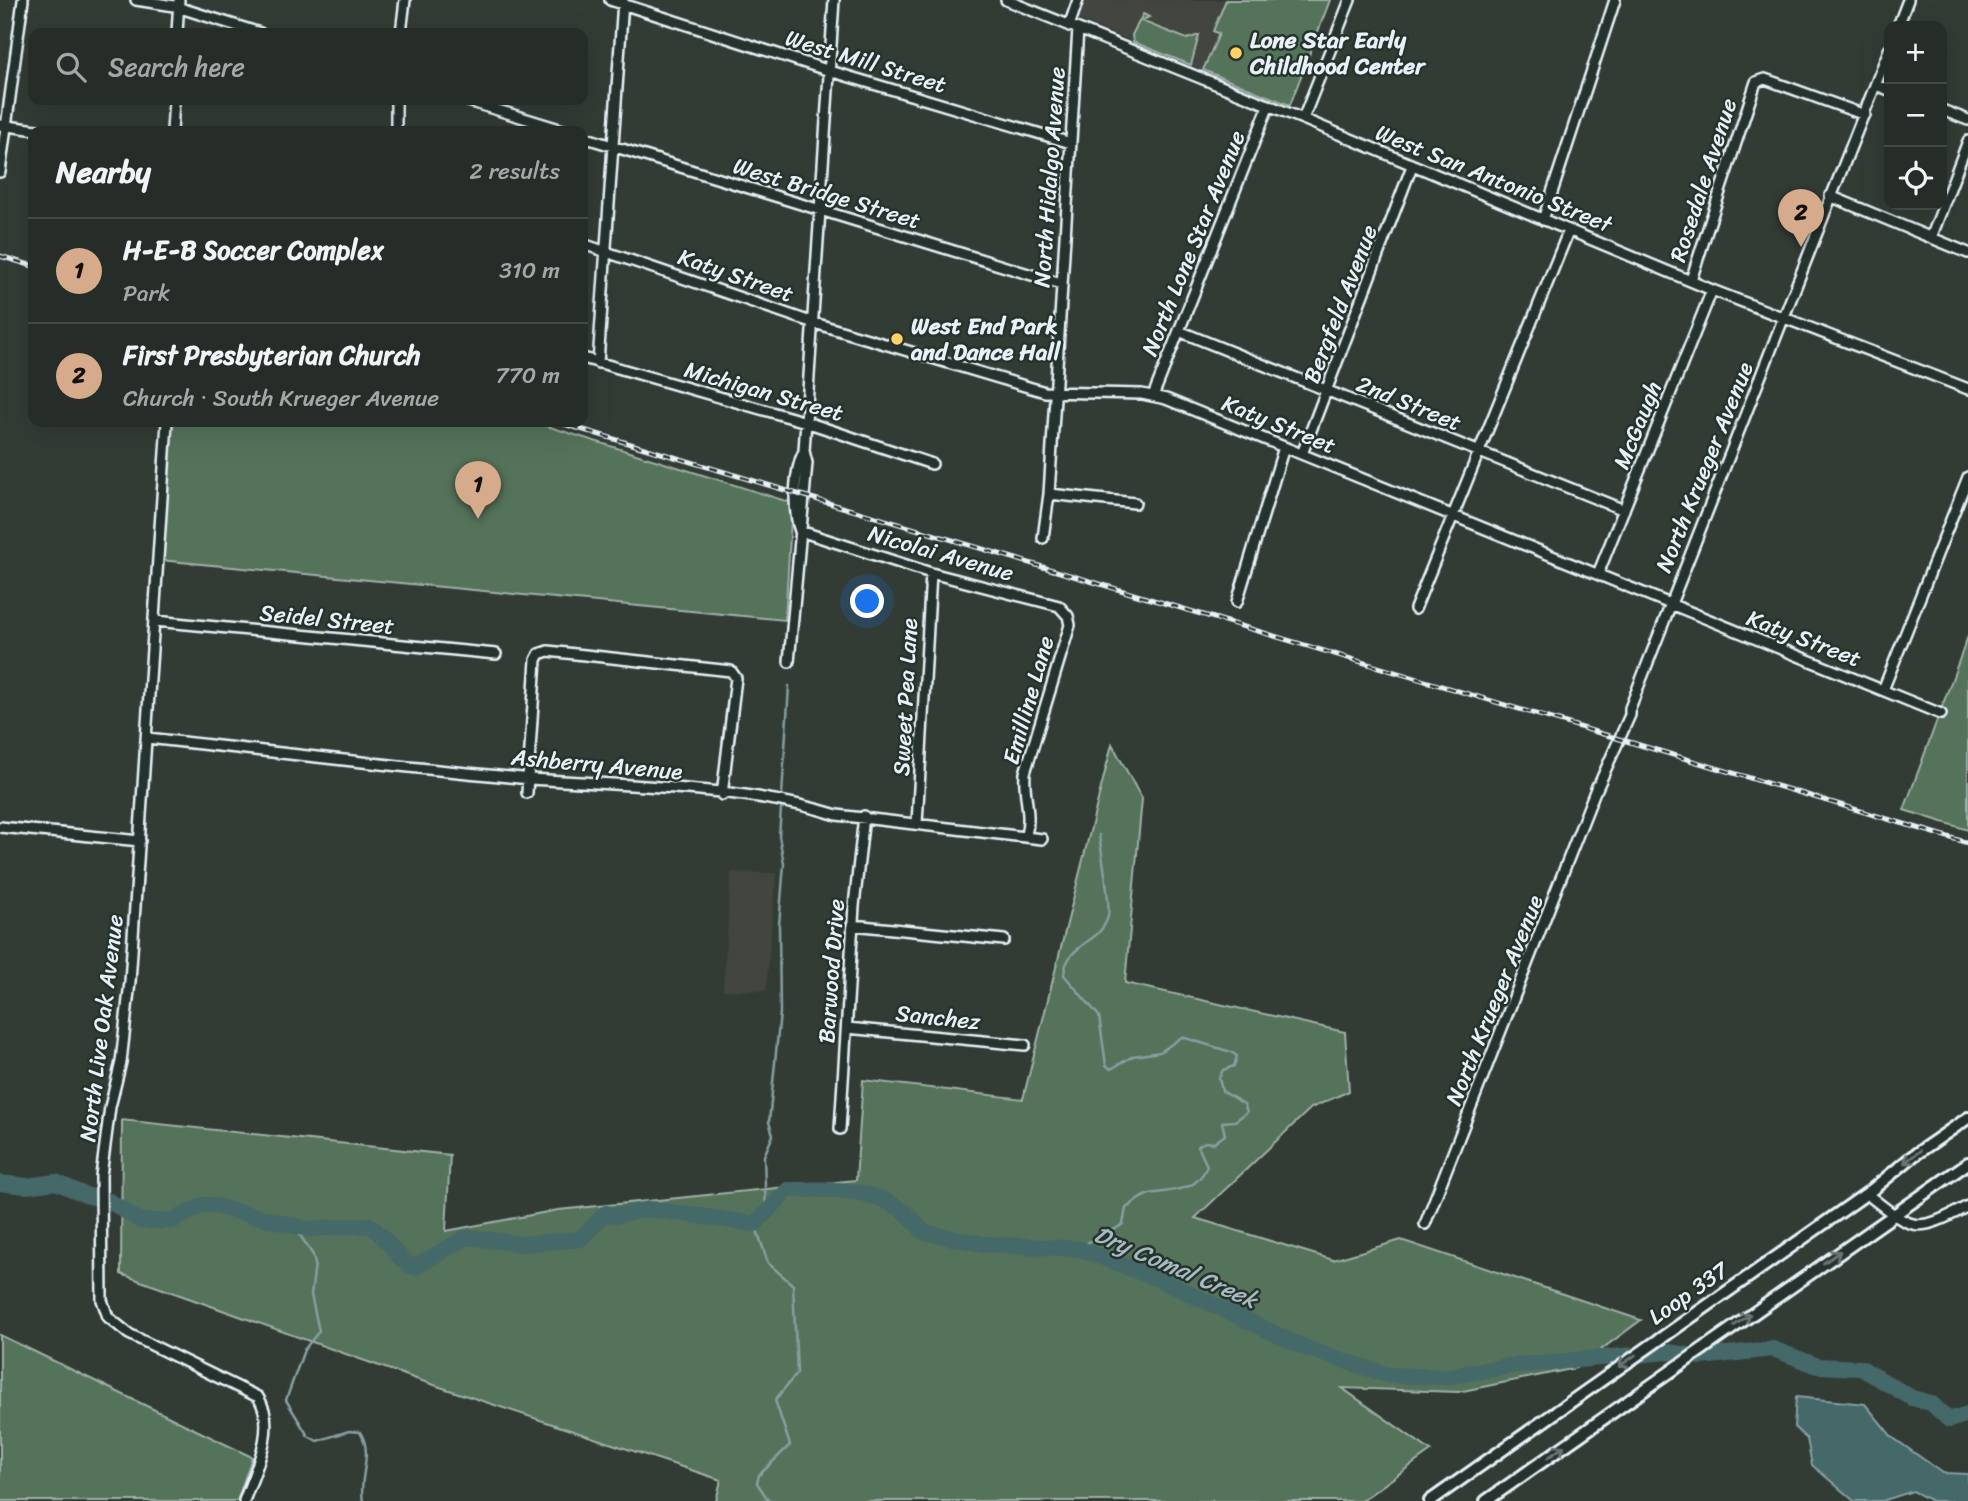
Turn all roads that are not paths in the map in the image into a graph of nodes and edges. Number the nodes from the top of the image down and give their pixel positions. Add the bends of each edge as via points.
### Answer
1 (23, 0) edge
2 (136, 0) edge
3 (405, 0) edge
4 (610, 0) edge
5 (834, 0) edge
6 (1006, 0) edge
7 (1078, 0) edge
8 (1350, 0) edge
9 (1615, 0) edge
10 (1908, 0) edge
11 (623, 2) edge
12 (179, 4) edge
13 (1900, 21) edge
14 (1073, 27) junction
15 (177, 28) edge
16 (246, 28) edge
17 (402, 28) edge
18 (1884, 63) edge
19 (830, 71) junction
20 (1876, 85) junction
21 (1884, 88) edge
22 (174, 105) edge
23 (396, 105) edge
24 (481, 105) edge
25 (1269, 105) junction
26 (1947, 112) edge
27 (1865, 115) junction
28 (1303, 119) junction
29 (1968, 120) edge
30 (3, 125) edge
31 (172, 126) edge
32 (396, 126) edge
33 (550, 126) edge
34 (28, 129) edge
35 (588, 138) edge
36 (1968, 141) edge
37 (1071, 143) junction
38 (613, 146) junction
39 (1412, 166) junction
40 (0, 172) edge
41 (1830, 197) junction
42 (820, 211) junction
43 (1544, 220) junction
44 (1569, 230) junction
45 (1931, 239) junction
46 (588, 245) edge
47 (605, 249) junction
48 (1968, 253) edge
49 (1691, 280) junction
50 (1061, 284) junction
51 (1712, 290) junction
52 (1783, 319) junction
53 (811, 322) junction
54 (1179, 331) junction
55 (588, 360) edge
56 (598, 363) junction
57 (1968, 389) edge
58 (1328, 391) junction
59 (1055, 393) junction
60 (1153, 396) junction
61 (806, 422) junction
62 (167, 427) edge
63 (1284, 447) junction
64 (1478, 452) junction
65 (1302, 454) junction
66 (932, 464) dead end
67 (1968, 477) edge
68 (1049, 494) junction
69 (1135, 503) dead end
70 (1624, 510) junction
71 (1452, 516) junction
72 (800, 531) junction
73 (1043, 538) dead end
74 (931, 573) junction
75 (1598, 573) junction
76 (1237, 602) dead end
77 (1670, 606) junction
78 (1415, 609) dead end
79 (1068, 617) joint
80 (155, 621) junction
81 (496, 654) dead end
82 (789, 662) dead end
83 (1883, 690) junction
84 (1941, 714) dead end
85 (147, 738) junction
86 (529, 778) junction
87 (527, 793) dead end
88 (722, 795) junction
89 (864, 816) junction
90 (917, 824) junction
91 (0, 827) edge
92 (1026, 835) junction
93 (1042, 839) dead end
94 (141, 841) junction
95 (852, 925) junction
96 (1003, 940) dead end
97 (847, 1028) junction
98 (1025, 1045) dead end
99 (1967, 1119) edge
100 (840, 1129) dead end
101 (1968, 1163) edge
102 (1867, 1194) junction
103 (1968, 1206) edge
104 (1893, 1214) junction
105 (1425, 1224) dead end
106 (244, 1501) edge
107 (1430, 1501) edge
108 (1486, 1501) edge

1 - 30 street
2 - 12 street
3 - 17 street
4 - 11 street, West Mill Street
5 - 19 street
6 - 14 street, West San Antonio Street
7 - 14 street, North Hidalgo Avenue
8 - 28 street
9 - 43 street
10 - 13 street
11 - 19 street, West Mill Street
11 - 38 street
12 - 15 street
12 - 16 street
14 - 25 street, West San Antonio Street
14 - 37 street, North Hidalgo Avenue
18 - 20 street, North Krueger Avenue
19 - 37 street, West Mill Street
19 - 42 street
20 - 21 street
20 - 27 street, North Krueger Avenue
22 - 31 street
23 - 32 street
24 - 33 street
25 - 28 street, West San Antonio Street
25 - 54 street, North Lone Star Avenue
26 - 29 street
27 - 41 street, North Krueger Avenue
27 - 49 street, Rosedale Avenue via 1765,79 1756,82
28 - 39 street, West San Antonio Street
30 - 34 street
30 - 40 street
35 - 38 street, West Bridge Street
36 - 45 street
37 - 50 street, North Hidalgo Avenue
38 - 42 street, West Bridge Street
38 - 47 street
39 - 43 street, West San Antonio Street
39 - 58 street, Bergfeld Avenue
41 - 45 street
41 - 52 street, North Krueger Avenue
42 - 50 street, West Bridge Street
42 - 53 street
43 - 44 street, West San Antonio Street
44 - 49 street, West San Antonio Street
44 - 64 street
45 - 48 street
46 - 47 street, Katy Street
47 - 53 street, Katy Street
47 - 56 street
49 - 51 street, West San Antonio Street
50 - 59 street, North Hidalgo Avenue
51 - 52 street, West San Antonio Street
51 - 70 street, McGaugh
52 - 57 street, West San Antonio Street
52 - 77 street, North Krueger Avenue
53 - 59 street, Katy Street
53 - 61 street
54 - 58 street, 2nd Street
54 - 60 street, North Lone Star Avenue
55 - 56 street, Michigan Street
56 - 61 street, Michigan Street
58 - 64 street, 2nd Street
58 - 65 street, Bergfeld Avenue
59 - 60 street, Katy Street
59 - 68 street, North Hidalgo Avenue
60 - 63 street, Katy Street
61 - 66 street, Michigan Street
61 - 72 street
62 - 80 street, North Live Oak Avenue
63 - 65 street, Katy Street
63 - 76 street
64 - 70 street, 2nd Street
64 - 71 street
65 - 71 street, Katy Street
67 - 83 street
68 - 69 street
68 - 73 street, North Hidalgo Avenue
70 - 75 street, McGaugh
71 - 75 street, Katy Street
71 - 78 street
72 - 74 street, Nicolai Avenue
72 - 82 street
74 - 79 street, Nicolai Avenue via 1059,607
74 - 90 street, Sweet Pea Lane
75 - 77 street, Katy Street
77 - 83 street, Katy Street
77 - 105 street, North Krueger Avenue
79 - 92 street, Emilline Lane via 1069,629 1025,773 1030,811
80 - 81 street, Seidel Street
80 - 85 street, North Live Oak Avenue
83 - 84 street, Katy Street
85 - 86 street, Ashberry Avenue
85 - 94 street, North Live Oak Avenue
86 - 87 street
86 - 88 street, Ashberry Avenue
86 - 88 street via 536,660 548,652 731,671 736,678
88 - 89 street, Ashberry Avenue
89 - 90 street, Ashberry Avenue
89 - 95 street, Barwood Drive
90 - 92 street, Ashberry Avenue
91 - 94 street
92 - 93 street, Ashberry Avenue
94 - 106 street, North Live Oak Avenue via 121,1062 101,1176 102,1300 108,1317 129,1335 249,1390 262,1403 265,1429
95 - 96 street
95 - 97 street, Barwood Drive
97 - 98 street, Sanchez
97 - 100 street, Barwood Drive
99 -> 102 main road, Loop 337
101 - 104 main road
102 - 104 street
102 -> 107 main road, Loop 337
103 - 104 street via 1924,1226 1909,1225
108 -> 104 main road

